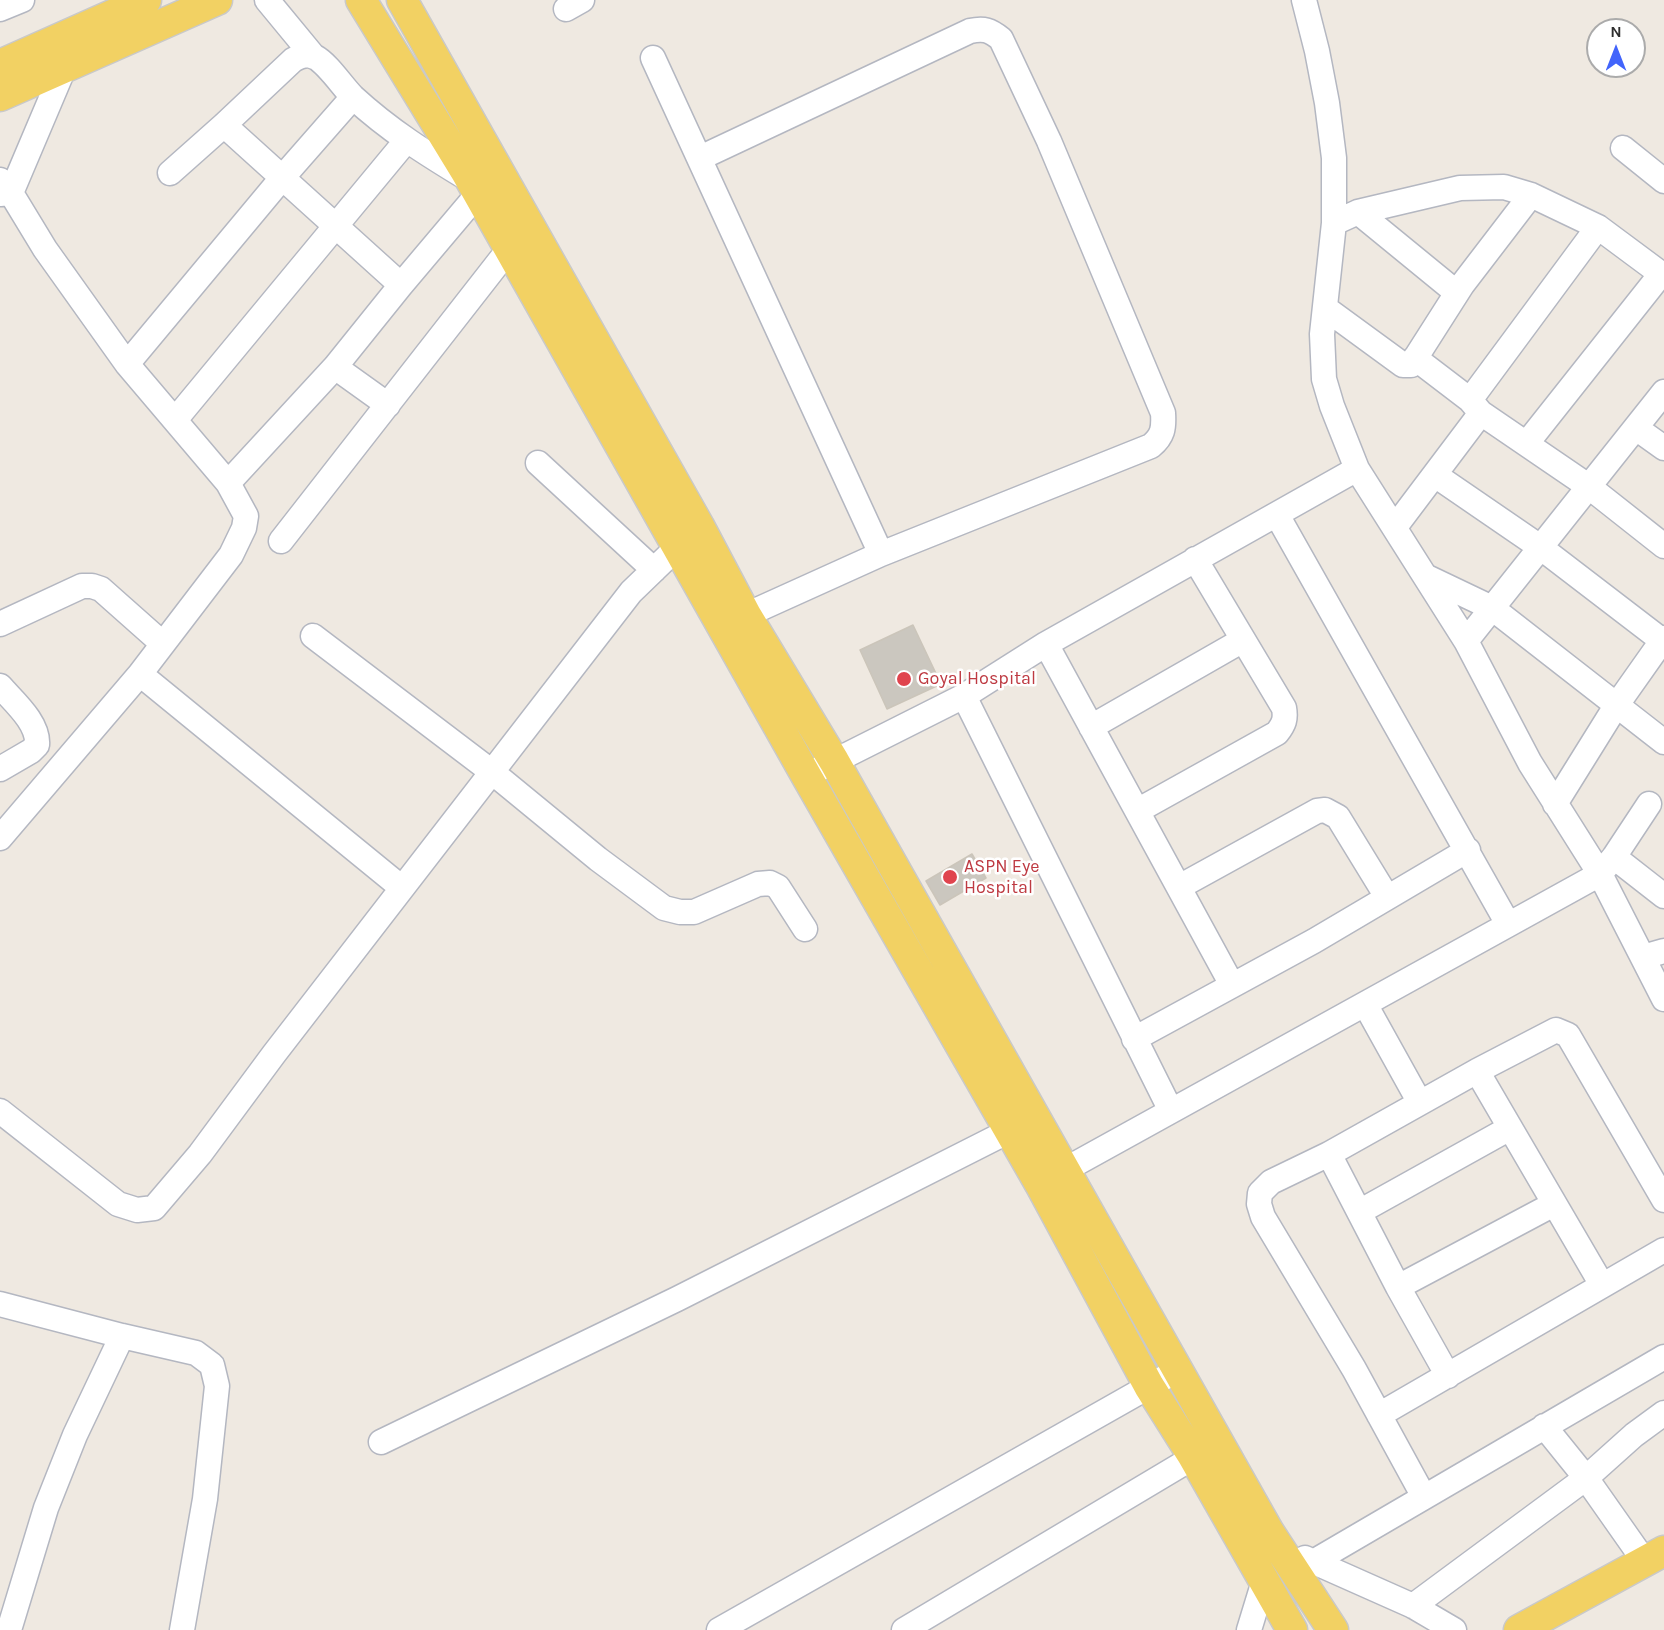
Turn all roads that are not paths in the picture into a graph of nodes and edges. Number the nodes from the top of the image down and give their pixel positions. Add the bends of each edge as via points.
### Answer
1 (22, 0) edge
2 (217, 0) edge
3 (267, 0) edge
4 (361, 0) edge
5 (402, 0) edge
6 (1304, 0) edge
7 (140, 1) edge
8 (0, 9) edge
9 (314, 57) junction
10 (653, 58) dead end
11 (0, 65) edge
12 (64, 68) junction
13 (0, 96) edge
14 (353, 97) junction
15 (224, 125) junction
16 (406, 141) junction
17 (1623, 148) dead end
18 (700, 158) junction
19 (170, 172) dead end
20 (282, 178) junction
21 (1664, 180) edge
22 (474, 187) junction
23 (4, 189) edge
24 (1531, 195) junction
25 (1358, 212) junction
26 (1334, 223) junction
27 (335, 226) junction
28 (1598, 227) junction
29 (509, 249) junction
30 (1662, 275) edge
31 (401, 285) junction
32 (1457, 293) junction
33 (1325, 308) junction
34 (580, 345) junction
35 (1415, 358) junction
36 (127, 364) junction
37 (335, 368) junction
38 (1664, 392) edge
39 (388, 405) junction
40 (1476, 406) junction
41 (175, 420) junction
42 (1636, 428) junction
43 (1527, 443) junction
44 (1664, 448) edge
45 (538, 463) dead end
46 (1357, 469) junction
47 (1435, 475) junction
48 (228, 483) junction
49 (1588, 486) junction
50 (1277, 515) junction
51 (699, 526) junction
52 (1395, 527) junction
53 (281, 541) dead end
54 (1664, 546) edge
55 (678, 547) junction
56 (1539, 547) junction
57 (881, 554) junction
58 (1196, 559) junction
59 (654, 570) junction
60 (1427, 577) junction
61 (1492, 608) junction
62 (746, 615) junction
63 (0, 624) edge
64 (313, 636) dead end
65 (1243, 640) junction
66 (1663, 640) edge
67 (1466, 641) junction
68 (163, 644) junction
69 (1046, 644) junction
70 (140, 674) junction
71 (0, 686) edge
72 (964, 696) junction
73 (1616, 706) junction
74 (1091, 727) junction
75 (1664, 742) edge
76 (834, 761) junction
77 (0, 769) edge
78 (492, 772) junction
79 (807, 777) junction
80 (1556, 804) junction
81 (1649, 804) dead end
82 (1137, 811) junction
83 (0, 838) edge
84 (1468, 850) junction
85 (1607, 865) junction
86 (1179, 886) junction
87 (402, 888) junction
88 (1664, 896) edge
89 (1387, 897) junction
90 (1508, 924) junction
91 (805, 929) dead end
92 (1653, 954) edge
93 (1232, 985) junction
94 (1664, 999) edge
95 (1365, 1004) junction
96 (1134, 1039) junction
97 (1477, 1071) junction
98 (1420, 1103) junction
99 (0, 1111) edge
100 (1171, 1111) junction
101 (1510, 1128) junction
102 (1009, 1131) junction
103 (1329, 1154) junction
104 (1066, 1170) junction
105 (1040, 1184) junction
106 (1664, 1200) edge
107 (1554, 1204) junction
108 (1359, 1212) junction
109 (1664, 1250) edge
110 (1602, 1285) junction
111 (1398, 1287) junction
112 (0, 1304) edge
113 (122, 1336) junction
114 (1664, 1357) edge
115 (1178, 1370) junction
116 (1448, 1376) junction
117 (1149, 1386) junction
118 (1664, 1413) edge
119 (1379, 1415) junction
120 (1544, 1426) junction
121 (381, 1442) dead end
122 (1194, 1457) junction
123 (1586, 1478) junction
124 (1424, 1497) junction
125 (1265, 1543) junction
126 (1315, 1561) junction
127 (1658, 1561) edge
128 (1264, 1581) junction
129 (1413, 1606) junction
130 (9, 1630) edge
131 (182, 1630) edge
132 (719, 1630) edge
133 (904, 1630) edge
134 (1249, 1630) edge
135 (1292, 1630) edge
136 (1333, 1630) edge
137 (1454, 1630) edge
138 (1519, 1630) edge
139 (1557, 1630) edge

1 - 8 street
2 - 12 main road
3 - 9 street
4 - 22 main road
5 - 34 main road
6 - 26 street via 1327,104 1334,158
7 - 11 main road
9 - 14 street
9 - 15 street via 302,55 293,60
10 - 18 street
12 - 13 main road
12 - 23 street
14 - 16 street
14 - 20 street
15 - 19 street
15 - 20 street
16 - 22 street
16 - 27 street
17 - 21 street
18 - 57 street
18 - 57 street via 983,28 1001,39 1049,141 1163,413 1160,438 1151,446
20 - 27 street
20 - 36 street
22 - 29 main road
22 - 31 street
23 - 36 street
24 - 25 street via 1504,187 1460,188
24 - 28 street
24 - 32 street
25 - 26 street
25 - 32 street
26 - 33 street
27 - 31 street
27 - 41 street
28 - 30 street
28 - 40 street
29 - 34 main road
29 - 39 street
30 - 43 street
31 - 37 street
32 - 35 street
33 - 35 street via 1403,365 1411,365
33 - 46 street via 1324,379
34 - 51 main road
34 - 55 main road
35 - 40 street
36 - 41 street
37 - 39 street
37 - 48 street
38 - 42 street
39 - 53 street
40 - 43 street
40 - 47 street
41 - 48 street
42 - 44 street
42 - 49 street
43 - 49 street
45 - 59 street
46 - 50 street
46 - 52 street
47 - 52 street
47 - 56 street
48 - 68 street via 246,516 244,528 231,555
49 - 54 street
49 - 56 street
50 - 58 street
50 - 84 street
51 - 55 street
51 - 62 main road
52 - 60 street
55 - 59 street
55 - 79 main road
56 - 61 street
56 - 66 street
57 - 62 street
58 - 65 street
58 - 69 street
59 - 78 street via 631,592
60 - 61 street
60 - 67 street
61 - 67 street
61 - 73 street
62 - 76 main road
63 - 68 street via 82,586 92,586 101,589
64 - 78 street
65 - 74 street
65 - 82 street via 1284,708 1284,724 1276,733
66 - 73 street
67 - 80 street
68 - 70 street
69 - 72 street
69 - 74 street
70 - 83 street
70 - 87 street
71 - 77 street via 38,736 31,751
72 - 76 street
72 - 96 street
73 - 75 street
73 - 80 street
74 - 82 street
76 - 79 street
76 - 104 main road
78 - 87 street
78 - 91 street via 664,908 694,912 758,884 770,883 778,887
79 - 102 main road
80 - 85 street
81 - 85 street
82 - 86 street
84 - 89 street
84 - 90 street
85 - 88 street
85 - 90 street
85 - 92 street
86 - 89 street via 1325,810 1338,817
86 - 93 street
87 - 99 street via 200,1154 154,1208 138,1210 118,1204
89 - 93 street
90 - 95 street
92 - 94 street
93 - 96 street
95 - 98 street
95 - 100 street
96 - 100 street
97 - 98 street
97 - 101 street
97 - 106 street via 1551,1031 1568,1035
98 - 103 street
100 - 104 street
101 - 107 street
101 - 108 street
102 - 105 main road
102 - 121 street via 677,1299
103 - 108 street
103 - 119 street via 1271,1182 1260,1193 1258,1204
104 - 105 street
104 - 115 main road
105 - 117 main road
107 - 110 street
107 - 111 street
108 - 111 street
109 - 110 street
110 - 116 street
111 - 116 street
112 - 113 street
113 - 130 street via 46,1508
113 - 131 street via 196,1353 212,1365 216,1386 205,1499
114 - 120 street
115 - 117 street
115 - 125 main road
116 - 119 street
117 - 122 main road
117 - 132 street
118 - 123 street
119 - 124 street
120 - 123 street
120 - 124 street
122 - 125 main road
122 - 133 street
123 - 127 street
123 - 129 street
124 - 126 street
125 - 126 street
125 - 128 main road
125 - 136 main road
126 - 129 street
127 - 138 main road
127 - 139 main road
128 - 134 street
128 - 135 main road
129 - 137 street

